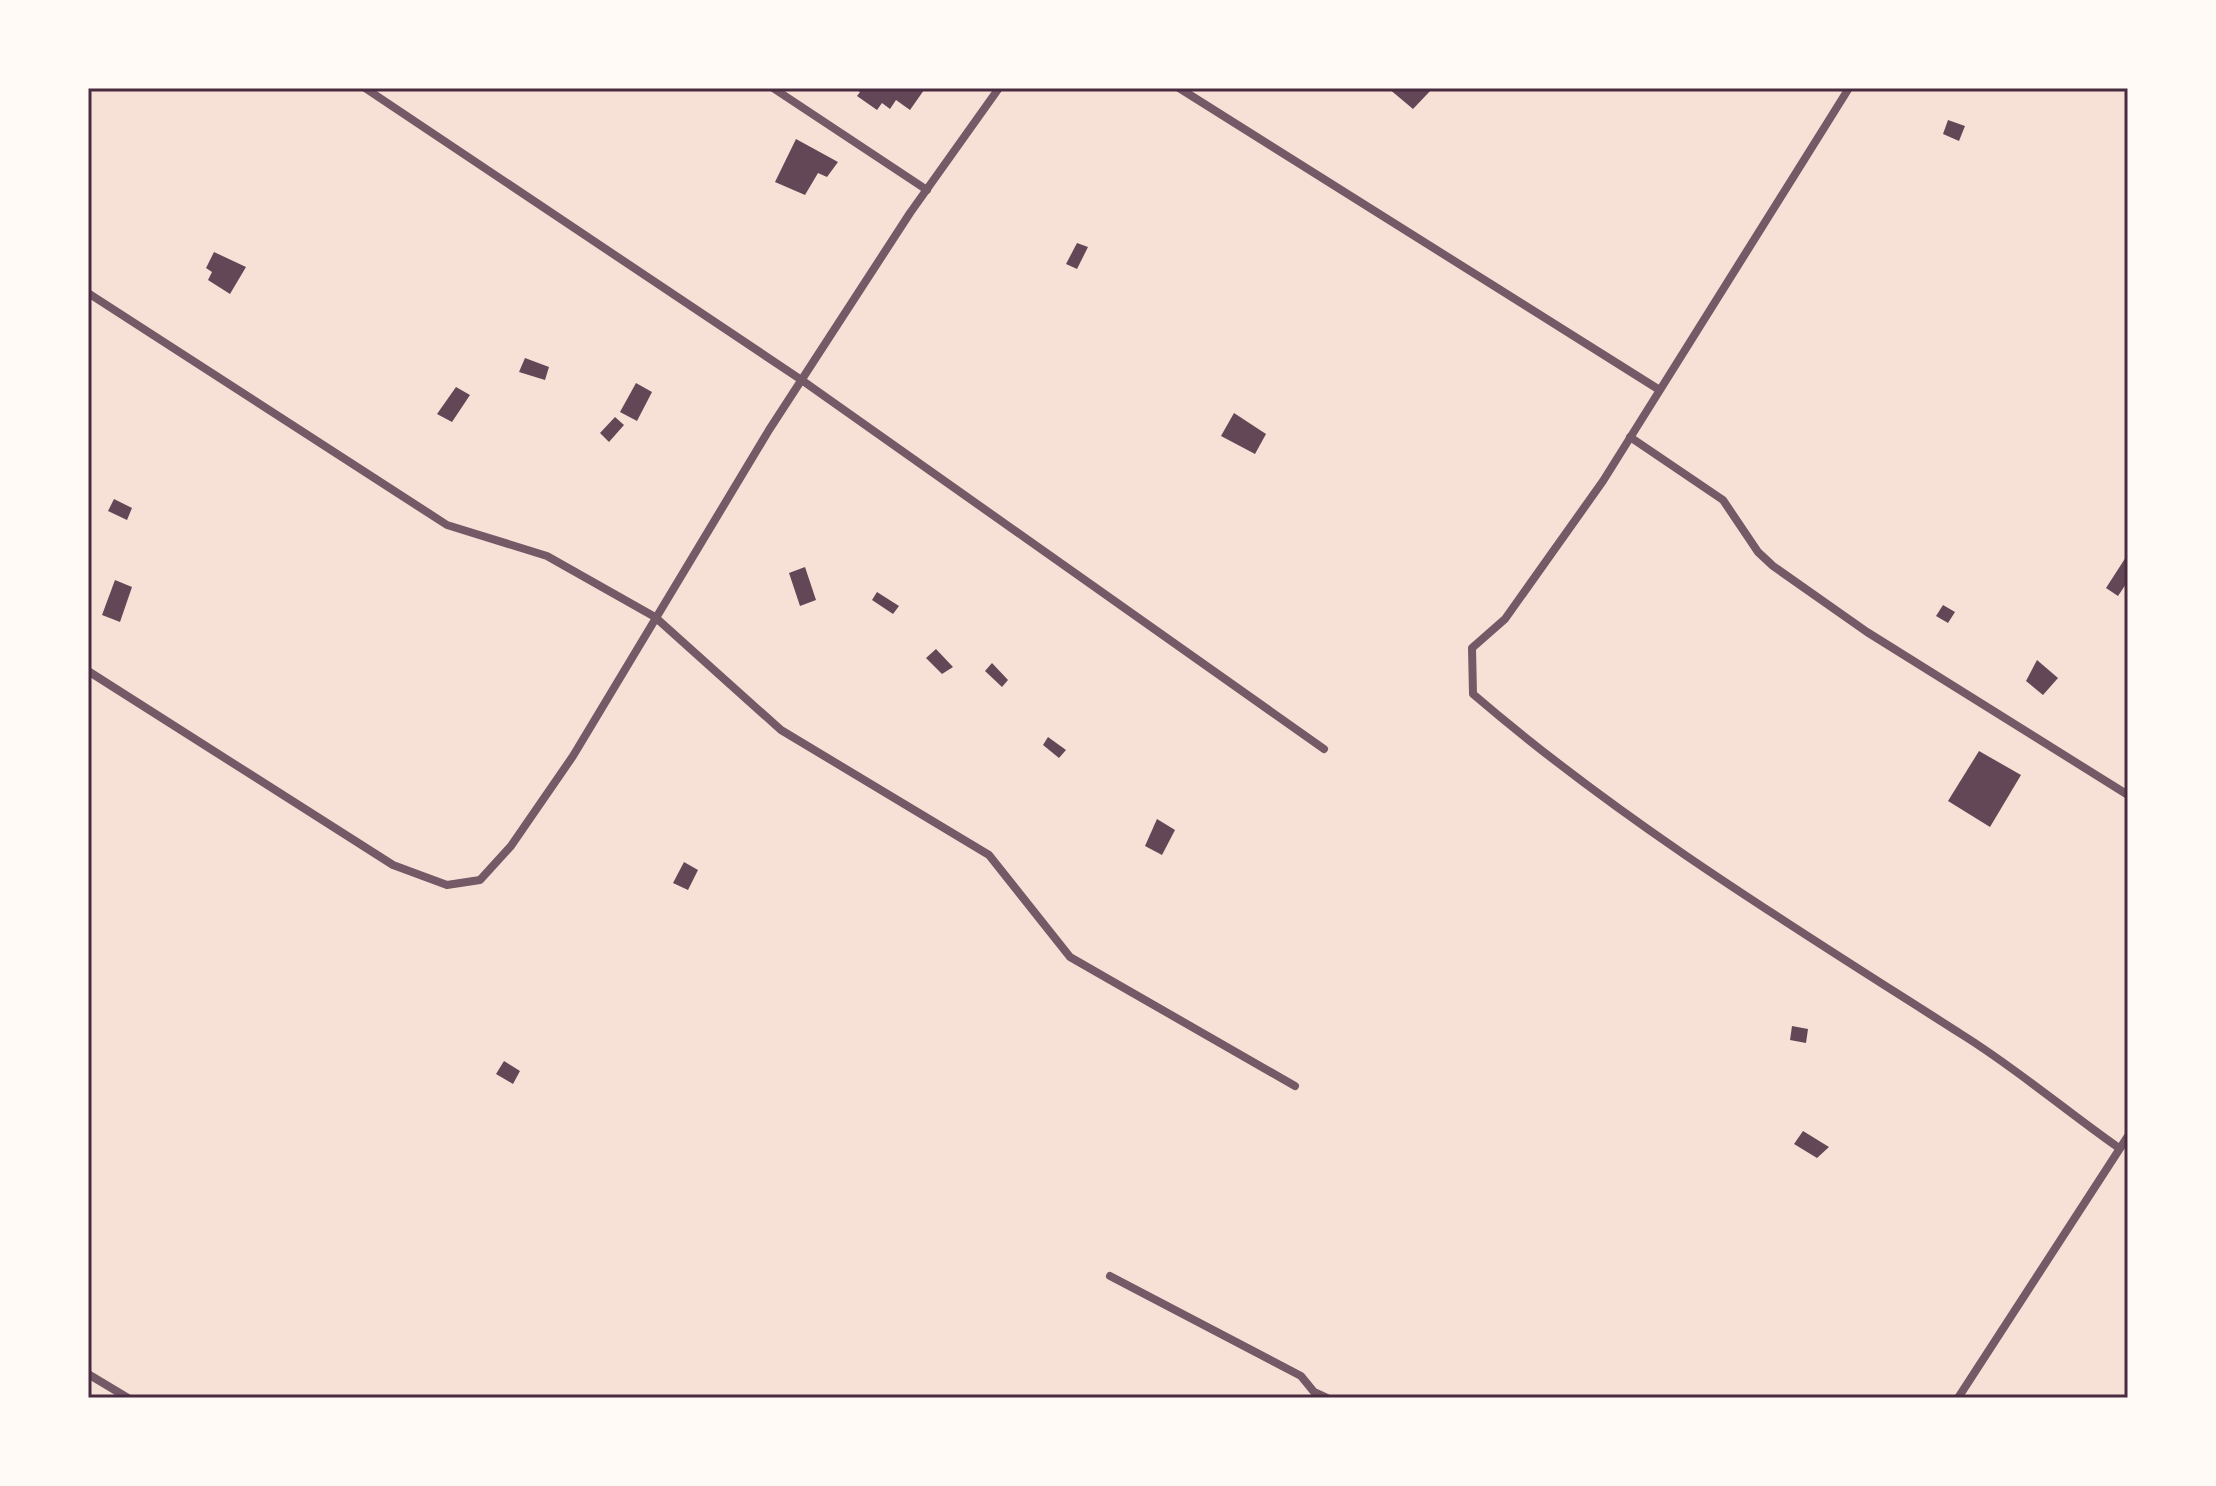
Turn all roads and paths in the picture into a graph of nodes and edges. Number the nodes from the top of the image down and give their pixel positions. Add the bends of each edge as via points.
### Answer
1 (365, 88) edge
2 (773, 88) edge
3 (999, 88) edge
4 (1179, 88) edge
5 (1849, 88) edge
6 (927, 190) junction
7 (88, 293) edge
8 (803, 381) junction
9 (1658, 389) junction
10 (1630, 437) junction
11 (655, 617) junction
12 (88, 671) edge
13 (1324, 749) dead end
14 (2128, 795) edge
15 (1295, 1086) dead end
16 (2128, 1136) edge
17 (2119, 1148) junction
18 (1110, 1276) dead end
19 (88, 1374) edge
20 (128, 1398) edge
21 (1327, 1398) edge
22 (1958, 1398) edge

1 - 8 street
2 - 6 street
3 - 6 street
4 - 9 street
5 - 9 street
6 - 8 street
7 - 11 street via 447,525 547,556
8 - 11 street
8 - 13 street
9 - 10 street
10 - 14 street via 1723,500 1773,566 1867,632
10 - 17 street via 1505,619 1472,648 1473,694 1589,786 1843,961 1963,1035
11 - 12 street via 573,756 511,846 480,880 447,885 393,865
11 - 15 street via 781,730 989,855 1070,957
16 - 17 street
17 - 22 street
18 - 21 street via 1301,1376
19 - 20 street

